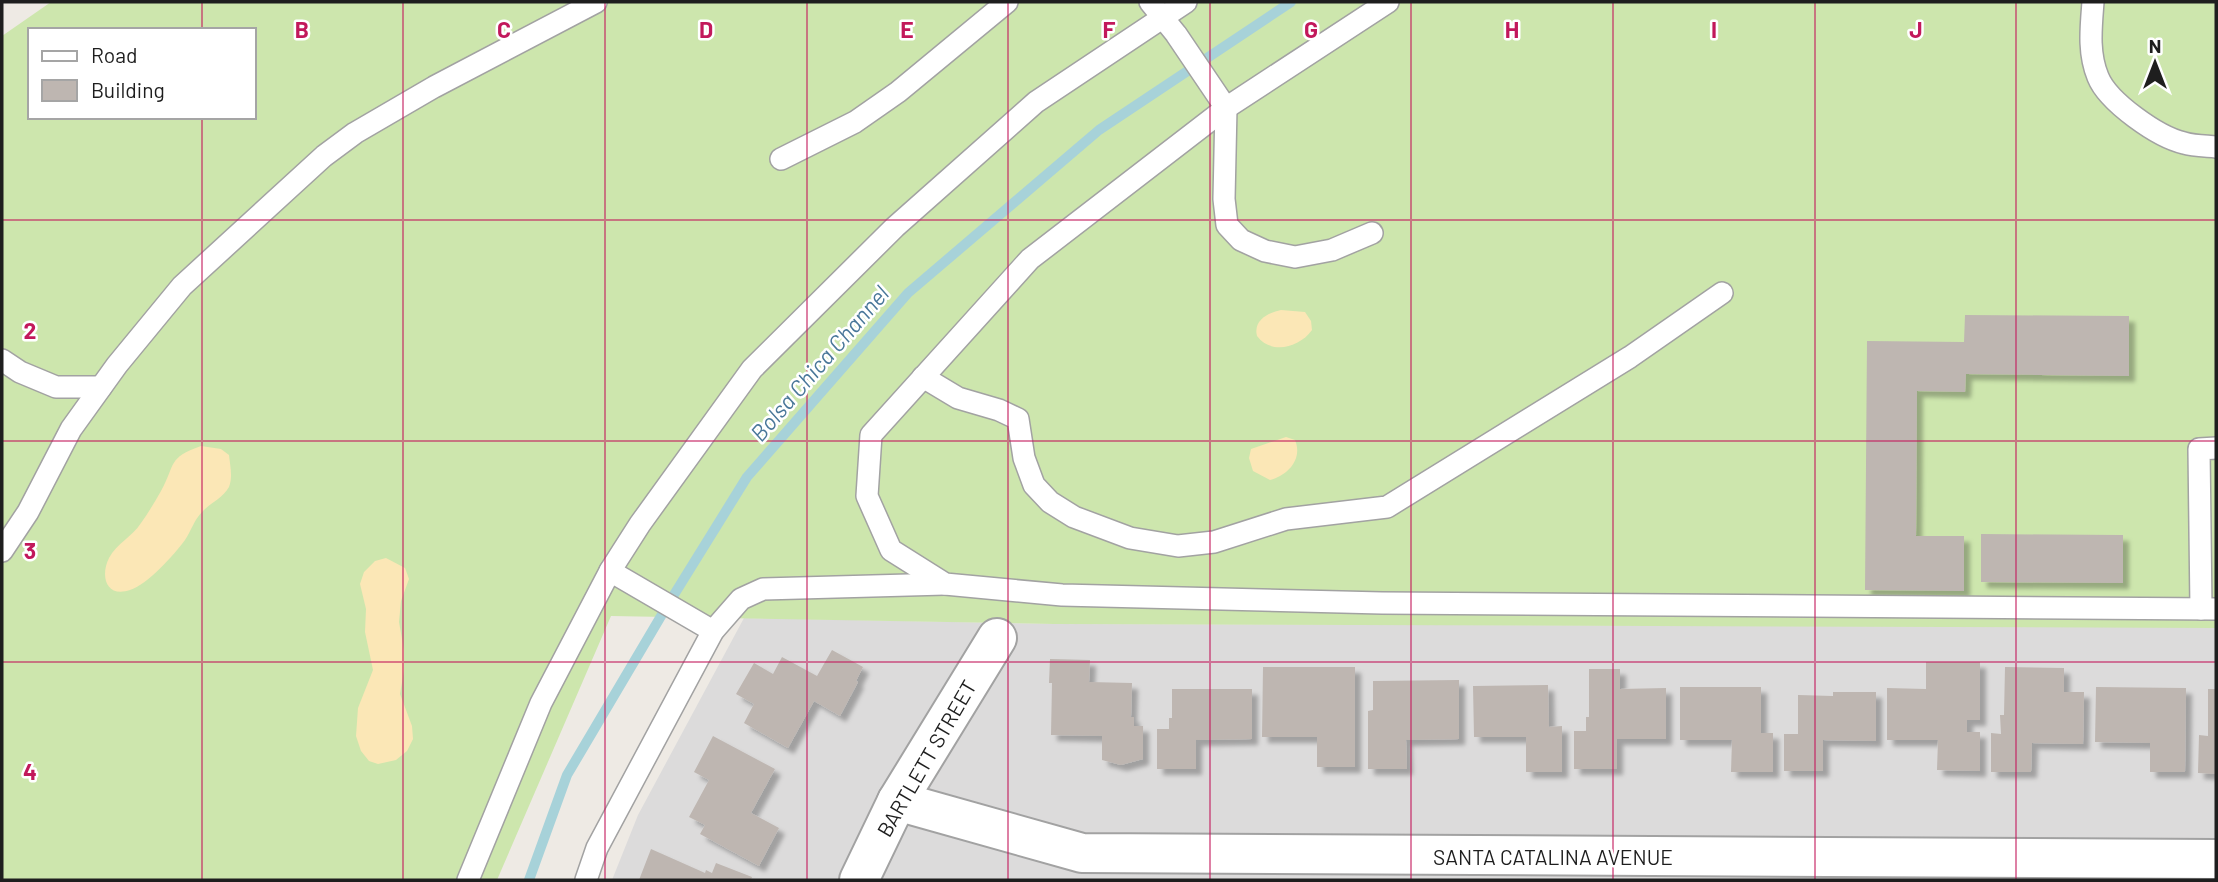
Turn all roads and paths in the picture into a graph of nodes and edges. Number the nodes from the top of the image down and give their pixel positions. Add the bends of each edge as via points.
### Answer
1 (596, 2) edge
2 (1007, 2) edge
3 (1186, 2) edge
4 (1388, 2) edge
5 (2093, 2) edge
6 (1163, 18) edge
7 (1221, 101) junction
8 (2216, 147) edge
9 (781, 159) dead end
10 (1372, 233) dead end
11 (1722, 293) dead end
12 (2, 360) edge
13 (923, 377) junction
14 (102, 387) junction
15 (2216, 448) edge
16 (2, 551) edge
17 (610, 571) junction
18 (945, 584) junction
19 (2209, 609) edge
20 (713, 631) junction
21 (997, 638) dead end
22 (897, 802) junction
23 (2216, 859) edge
24 (468, 880) edge
25 (586, 880) edge
26 (859, 880) edge

1 - 14 lane via 434,88 324,156 183,286
2 - 9 lane via 898,92
3 - 6 lane
4 - 7 lane
5 - 8 lane via 2090,40 2099,79 2117,102 2182,143
6 - 7 lane
6 - 17 lane via 1036,102 895,227 752,369
7 - 10 lane via 1227,225 1241,240 1295,257 1332,250
7 - 13 lane via 1030,259
11 - 13 lane via 1630,357 1387,507 1286,519 1214,541 1178,546 1130,538 1074,517 1050,502 1034,485 1018,419 958,397
12 - 14 lane via 56,387
13 - 18 lane via 871,435 867,496 891,550
14 - 16 lane via 71,429
15 - 19 lane via 2199,449
17 - 20 lane
17 - 24 lane via 541,703
18 - 19 lane via 1062,595 1382,603
18 - 20 lane via 763,589 741,600
20 - 25 lane via 597,848
21 - 22 street, BARTLETT STREET
22 - 23 street, SANTA CATALINA AVENUE via 1082,853
22 - 26 street, BARTLETT STREET

